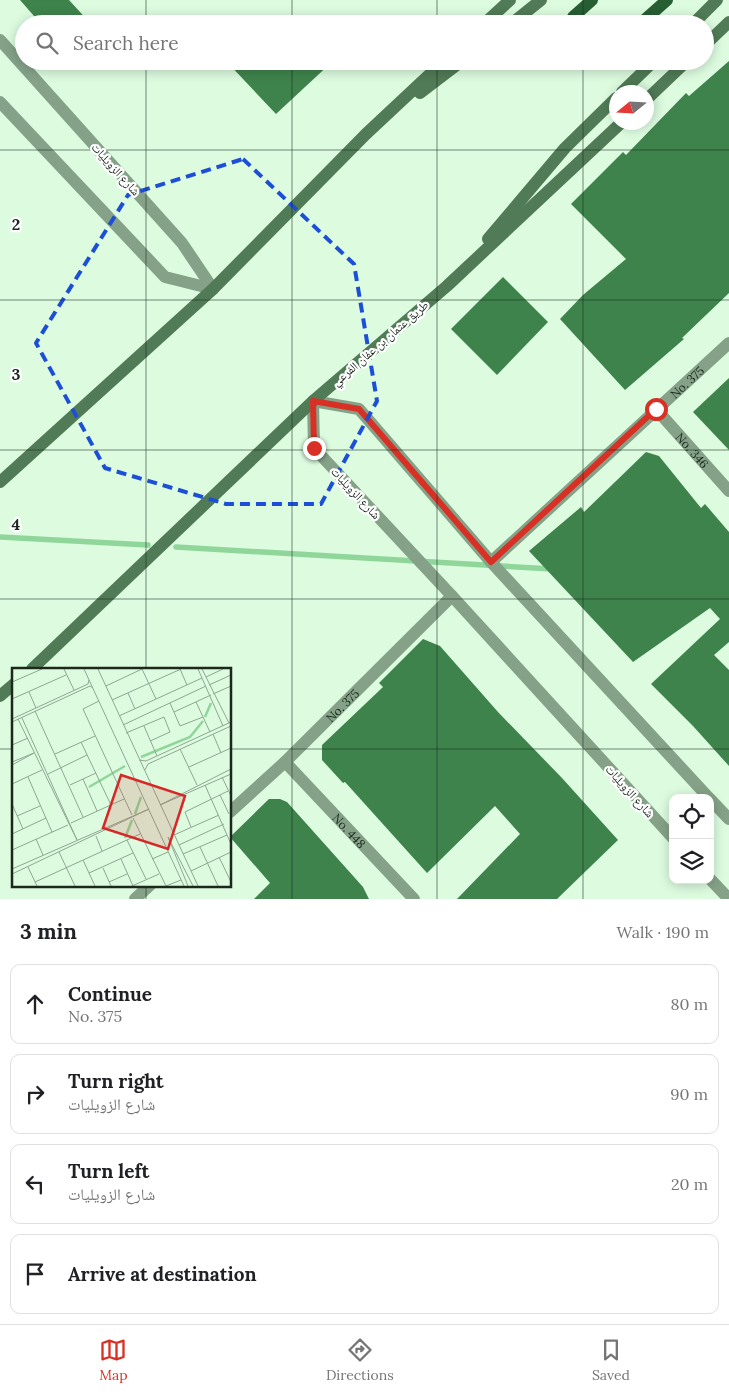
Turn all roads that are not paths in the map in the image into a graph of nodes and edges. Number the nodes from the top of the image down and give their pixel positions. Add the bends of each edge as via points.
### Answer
1 (510, 0) edge
2 (541, 0) edge
3 (592, 0) edge
4 (666, 0) edge
5 (717, 0) edge
6 (494, 15) edge
7 (522, 15) edge
8 (577, 15) edge
9 (650, 15) edge
10 (702, 15) edge
11 (729, 22) edge
12 (714, 36) edge
13 (0, 40) edge
14 (15, 57) edge
15 (27, 70) edge
16 (434, 70) edge
17 (450, 70) edge
18 (645, 70) edge
19 (678, 70) edge
20 (629, 85) edge
21 (654, 92) edge
22 (0, 102) edge
23 (609, 105) edge
24 (613, 130) edge
25 (366, 134) junction
26 (447, 286) junction
27 (213, 288) junction
28 (729, 343) edge
29 (313, 401) junction
30 (656, 409) junction
31 (0, 482) edge
32 (729, 491) edge
33 (491, 562) junction
34 (452, 596) junction
35 (33, 668) edge
36 (12, 686) edge
37 (0, 696) edge
38 (285, 762) junction
39 (706, 794) edge
40 (714, 802) edge
41 (231, 811) edge
42 (729, 819) edge
43 (669, 834) edge
44 (714, 883) edge
45 (149, 886) edge
46 (410, 898) edge
47 (135, 899) edge
48 (729, 899) edge

1 - 6 main road
2 - 7 main road
3 - 8 main road
4 - 9 main road
5 - 10 main road
11 - 12 main road
13 - 14 street, شارع الزويليات
15 - 27 street, شارع الزويليات via 182,243
16 - 25 main road
17 - 25 main road
18 - 20 main road
19 - 21 main road
22 - 27 street via 165,277
23 - 26 main road via 565,148
24 - 26 main road, طريق عثمان بن عفان الفرعي
25 - 27 main road
26 - 29 main road, طريق عثمان بن عفان الفرعي
27 - 31 main road
28 - 30 street, No. 375
29 - 33 street via 359,409
29 - 34 street, شارع الزويليات via 314,448
29 - 35 main road, طريق عثمان بن عفان الفرعي
30 - 32 street, No. 346
30 - 33 street, No. 375
33 - 39 street
34 - 38 street, No. 375
34 - 43 street, شارع الزويليات
36 - 37 main road
38 - 41 street, No. 375
38 - 46 street, No. 448
40 - 42 street
44 - 48 street
45 - 47 street

